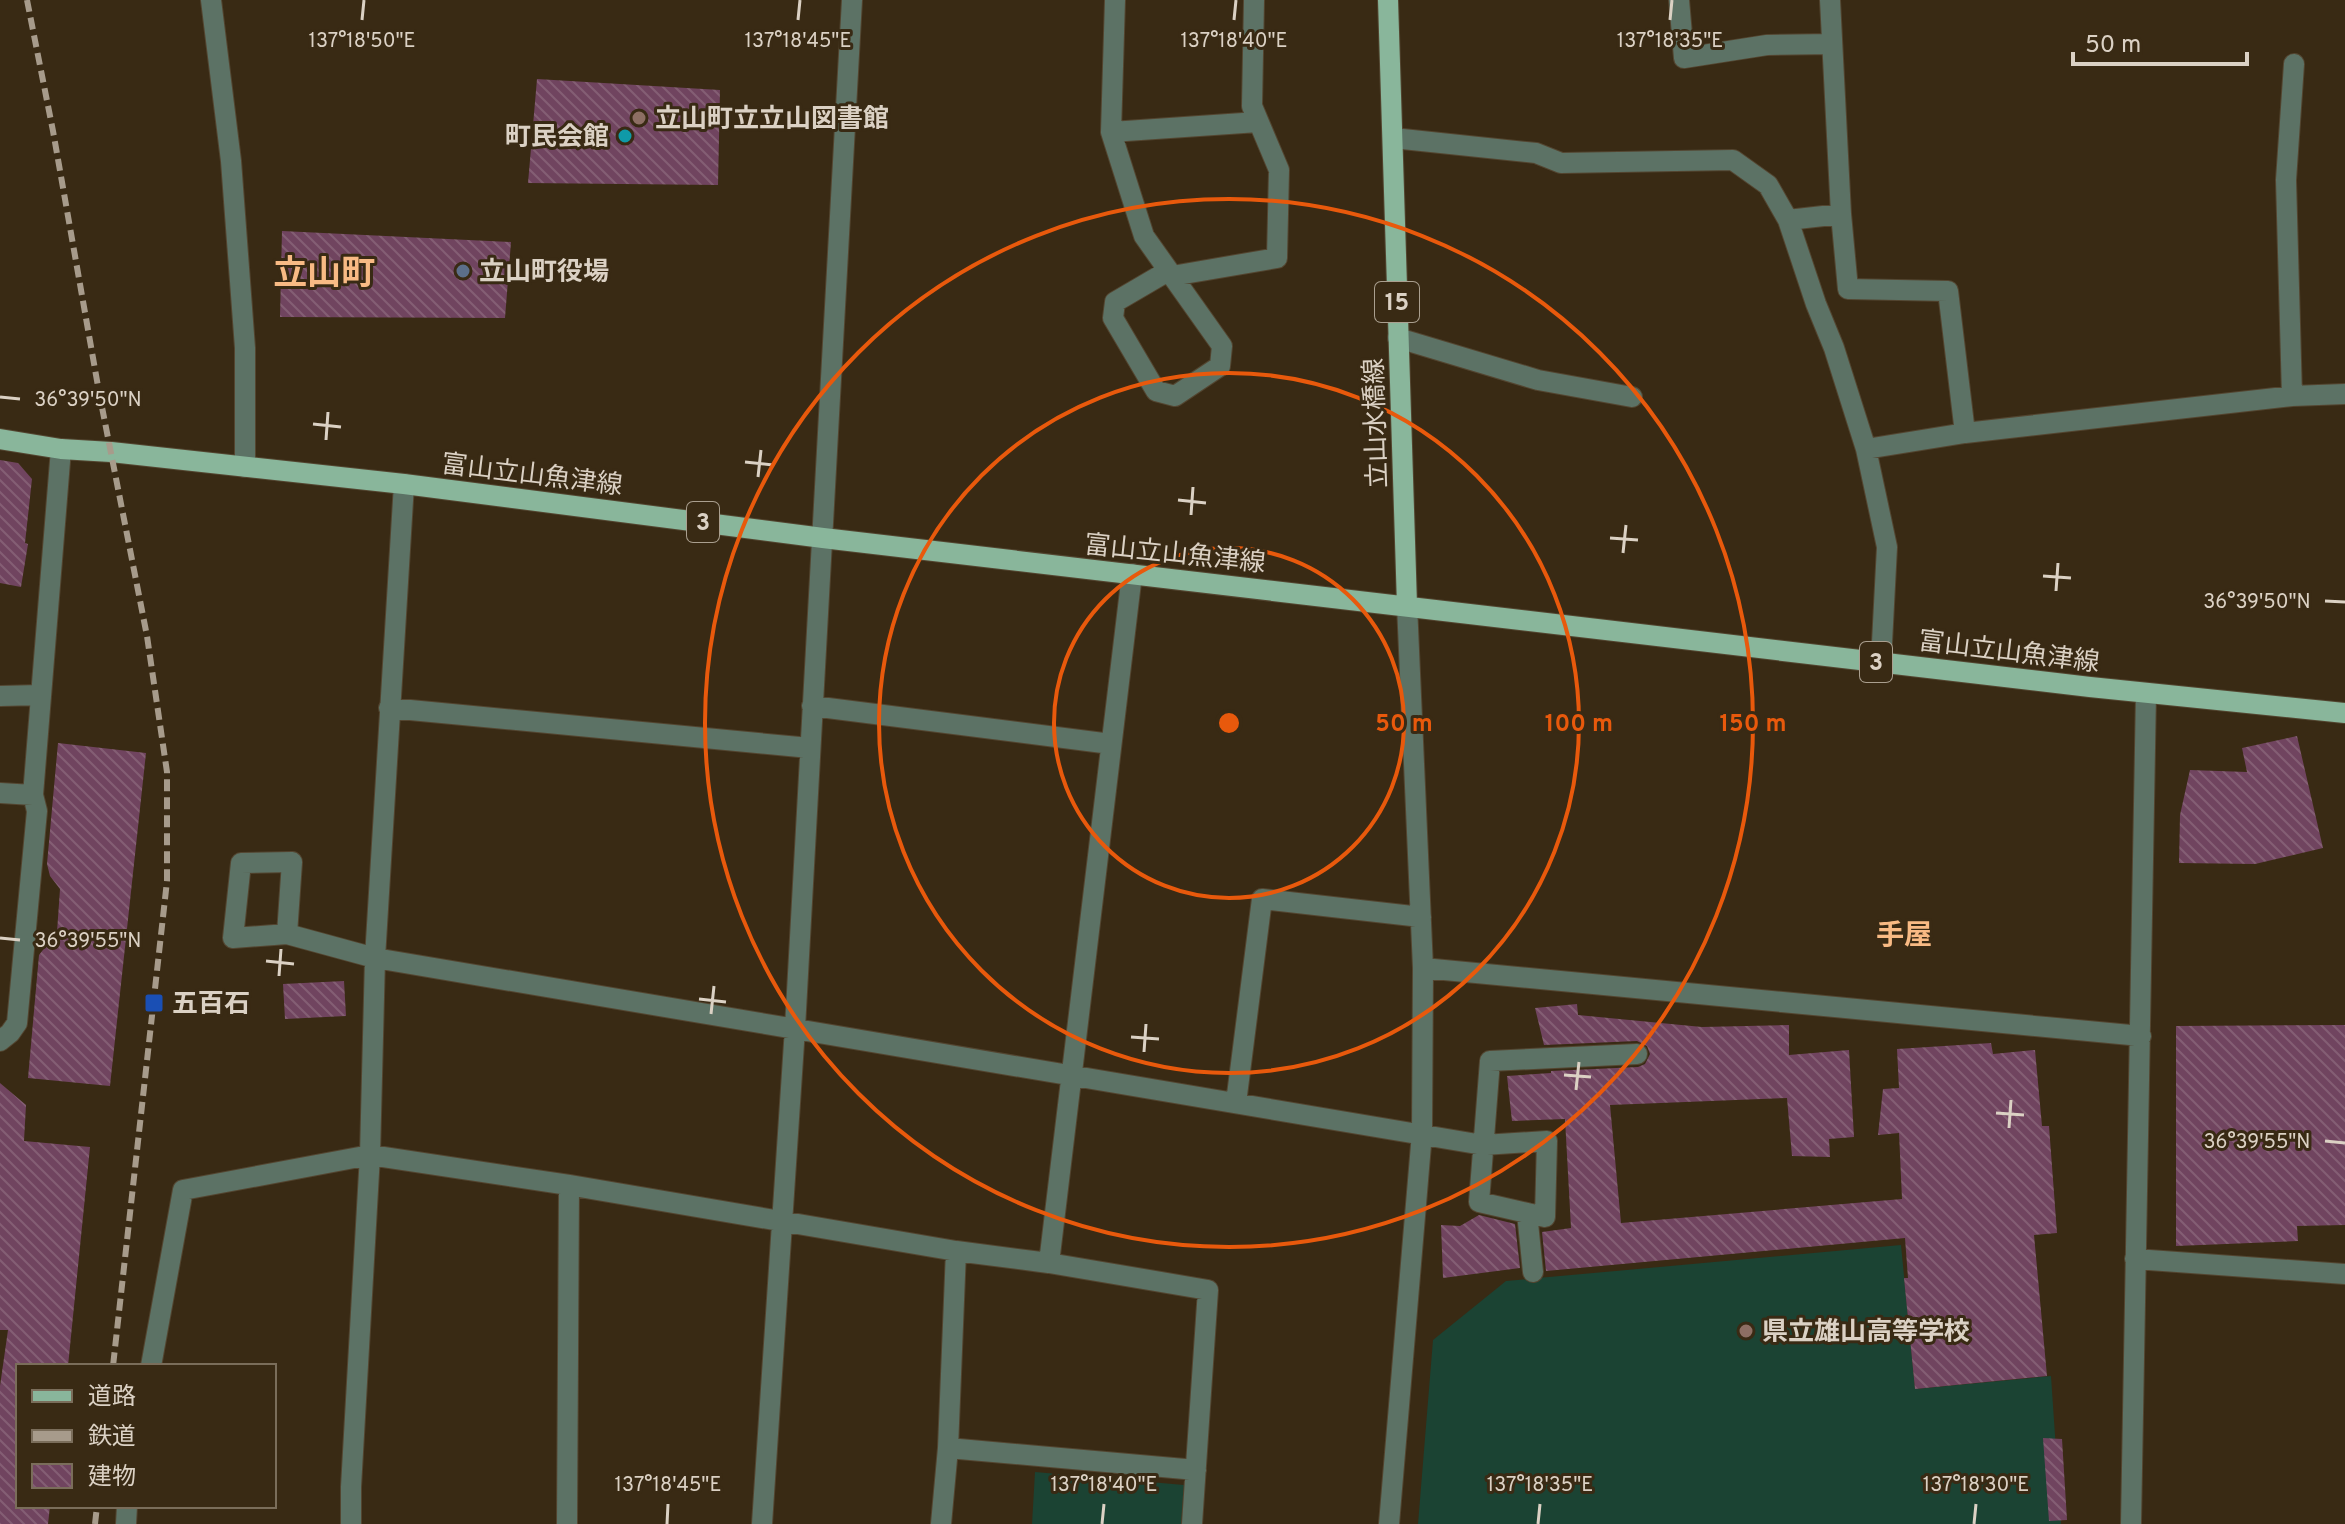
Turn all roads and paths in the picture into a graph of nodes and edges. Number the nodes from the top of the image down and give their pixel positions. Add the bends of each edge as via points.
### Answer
1 (211, 0) edge
2 (852, 0) edge
3 (1115, 0) edge
4 (1254, 0) edge
5 (1388, 0) edge
6 (1679, 0) edge
7 (1830, 0) edge
8 (1832, 44) junction
9 (2294, 64) dead end
10 (1258, 122) junction
11 (1111, 132) junction
12 (1393, 138) junction
13 (1841, 214) junction
14 (1788, 220) junction
15 (1170, 273) junction
16 (1398, 338) junction
17 (2345, 394) edge
18 (2292, 396) junction
19 (1632, 397) dead end
20 (1965, 433) junction
21 (0, 439) edge
22 (61, 449) junction
23 (1866, 449) junction
24 (245, 467) junction
25 (404, 484) junction
26 (823, 538) junction
27 (1132, 574) junction
28 (1407, 605) junction
29 (1881, 662) junction
30 (2146, 693) junction
31 (40, 695) junction
32 (0, 696) edge
33 (812, 706) junction
34 (389, 708) junction
35 (2345, 713) edge
36 (1111, 744) junction
37 (810, 748) junction
38 (0, 793) edge
39 (33, 795) junction
40 (1421, 917) junction
41 (287, 934) junction
42 (375, 958) junction
43 (1423, 968) junction
44 (795, 1028) junction
45 (2141, 1036) junction
46 (0, 1041) edge
47 (1637, 1054) dead end
48 (1072, 1074) junction
49 (1236, 1103) junction
50 (1422, 1133) junction
51 (1483, 1145) junction
52 (370, 1155) junction
53 (569, 1185) junction
54 (1527, 1213) junction
55 (781, 1221) junction
56 (956, 1251) junction
57 (2135, 1259) junction
58 (1049, 1263) junction
59 (1533, 1272) dead end
60 (2345, 1274) edge
61 (151, 1364) edge
62 (948, 1448) junction
63 (1196, 1470) junction
64 (351, 1524) edge
65 (567, 1524) edge
66 (762, 1524) edge
67 (941, 1524) edge
68 (1192, 1524) edge
69 (1389, 1524) edge
70 (2131, 1524) edge

1 - 24 street via 231,161 244,333
2 - 26 street
3 - 11 street
4 - 10 street via 1252,106
5 - 12 main road, 立山水橋線 / 15
6 - 8 street via 1684,58 1767,45
7 - 8 street
8 - 13 street
9 - 18 street via 2286,180
10 - 11 street
10 - 15 street via 1279,170 1277,258
11 - 15 street via 1144,236
12 - 14 street via 1536,153 1561,163 1733,160 1768,185
12 - 16 main road, 立山水橋線 / 15
13 - 14 street
13 - 20 street via 1848,289 1948,291
14 - 23 street
15 - 15 street via 1222,346 1220,366 1175,396 1156,391 1113,318 1115,302
16 - 19 street via 1538,380
16 - 28 main road, 立山水橋線 / 15
17 - 18 street
18 - 20 street
20 - 23 street
21 - 22 main road, 富山立山魚津線 / 3
22 - 24 main road, 富山立山魚津線 / 3
22 - 31 street
23 - 29 street via 1887,547
24 - 25 main road, 富山立山魚津線 / 3
25 - 26 main road, 富山立山魚津線 / 3
25 - 34 street
26 - 27 main road, 富山立山魚津線 / 3
26 - 33 street
27 - 28 main road, 富山立山魚津線 / 3
27 - 36 street
28 - 29 main road, 富山立山魚津線 / 3
28 - 40 street
29 - 30 main road, 富山立山魚津線 / 3
30 - 35 main road, 富山立山魚津線 / 3
30 - 45 street
31 - 32 street
31 - 39 street
33 - 36 street
33 - 37 street
34 - 37 street
34 - 42 street
36 - 48 street
37 - 44 street
38 - 39 street
39 - 46 street via 37,811 17,1023
40 - 43 street
40 - 49 street via 1262,899
41 - 41 street via 233,938 241,863 292,862
41 - 42 street
42 - 44 street
42 - 52 street
43 - 45 street
43 - 50 street
44 - 48 street
44 - 55 street
45 - 57 street
47 - 51 street via 1490,1061
48 - 49 street
48 - 58 street
49 - 50 street
50 - 51 street
50 - 69 street
51 - 54 street via 1479,1202
51 - 54 street via 1547,1141 1545,1217
52 - 53 street
52 - 61 street via 183,1190
52 - 64 street
53 - 55 street
53 - 65 street
54 - 59 street
55 - 56 street
55 - 66 street
56 - 58 street
56 - 62 street
57 - 60 street
57 - 70 street
58 - 63 street via 1208,1290
62 - 63 street
62 - 67 street
63 - 68 street

